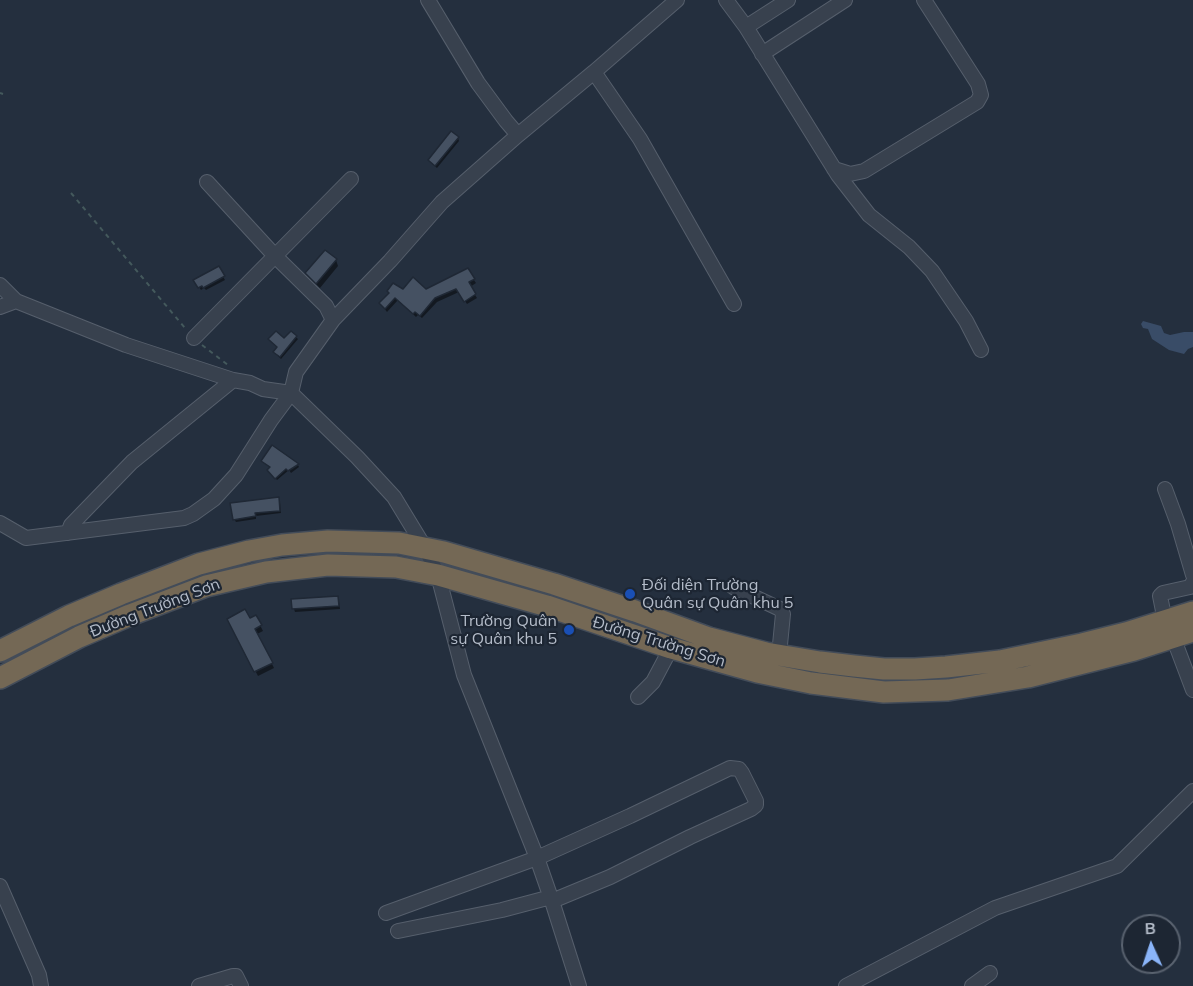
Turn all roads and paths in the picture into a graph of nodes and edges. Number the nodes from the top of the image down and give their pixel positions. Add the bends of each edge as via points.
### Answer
1 (428, 0) edge
2 (677, 0) edge
3 (726, 0) edge
4 (788, 0) edge
5 (845, 0) edge
6 (924, 0) edge
7 (746, 27) junction
8 (762, 54) junction
9 (594, 72) junction
10 (518, 135) junction
11 (834, 169) junction
12 (351, 179) dead end
13 (207, 182) dead end
14 (71, 193) dead end
15 (275, 256) junction
16 (0, 285) edge
17 (16, 301) junction
18 (734, 304) dead end
19 (0, 307) edge
20 (333, 320) junction
21 (194, 338) junction
22 (981, 350) dead end
23 (233, 380) junction
24 (250, 383) junction
25 (291, 393) junction
26 (1165, 489) dead end
27 (0, 523) edge
28 (68, 533) junction
29 (425, 548) junction
30 (438, 575) junction
31 (1193, 575) edge
32 (1193, 582) edge
33 (733, 587) dead end
34 (1193, 612) edge
35 (1177, 630) edge
36 (671, 648) junction
37 (0, 651) edge
38 (779, 655) junction
39 (0, 678) edge
40 (1193, 690) edge
41 (638, 698) dead end
42 (1193, 791) edge
43 (537, 858) junction
44 (0, 886) edge
45 (552, 899) junction
46 (386, 913) dead end
47 (398, 931) dead end
48 (990, 973) dead end
49 (41, 986) edge
50 (199, 986) edge
51 (241, 986) edge
52 (579, 986) edge
53 (846, 986) edge
54 (972, 986) edge

1 - 10 street via 478,83
2 - 9 street
3 - 7 street
4 - 7 street
5 - 8 street
6 - 11 street via 978,84 981,94 977,102 864,171 850,174
7 - 8 street
8 - 11 street
9 - 10 street
9 - 18 street via 640,139
10 - 20 street via 442,202
11 - 22 street via 869,214 932,271
12 - 15 street
13 - 15 street
14 - 21 path
15 - 20 street via 326,306
15 - 21 street
16 - 17 street
17 - 19 street
17 - 23 street via 126,345
20 - 25 street via 296,372
21 - 24 path
23 - 24 street
23 - 28 street via 132,462 71,525
24 - 25 street
25 - 28 street via 236,475 193,514
25 - 29 street via 394,497
26 - 31 street
27 - 28 street via 26,538
29 - 30 street
29 - 37 highway, Đường Trường Sơn via 399,543 328,541 249,551 159,578 69,616
29 - 38 highway, Đường Trường Sơn via 554,584 709,638
30 - 36 highway, Đường Trường Sơn via 547,606
30 - 39 highway, Đường Trường Sơn via 396,567 328,565 254,574 206,586 130,615
30 - 43 street via 464,675
32 - 35 street via 1190,587 1160,596
33 - 38 street via 780,609 783,614
34 - 35 highway, Đường Trường Sơn
35 - 36 highway, Đường Trường Sơn via 1134,650 1028,677 915,692 811,683
35 - 38 highway, Đường Trường Sơn via 1126,633 1000,661 946,667 884,669
35 - 40 street
36 - 41 street via 653,682
42 - 53 street via 1117,866 995,908
43 - 45 street
43 - 45 street via 730,768 739,769 756,801 751,809 610,877
43 - 46 street
44 - 49 street
45 - 47 street
45 - 52 street
48 - 54 street
50 - 51 street via 233,976

